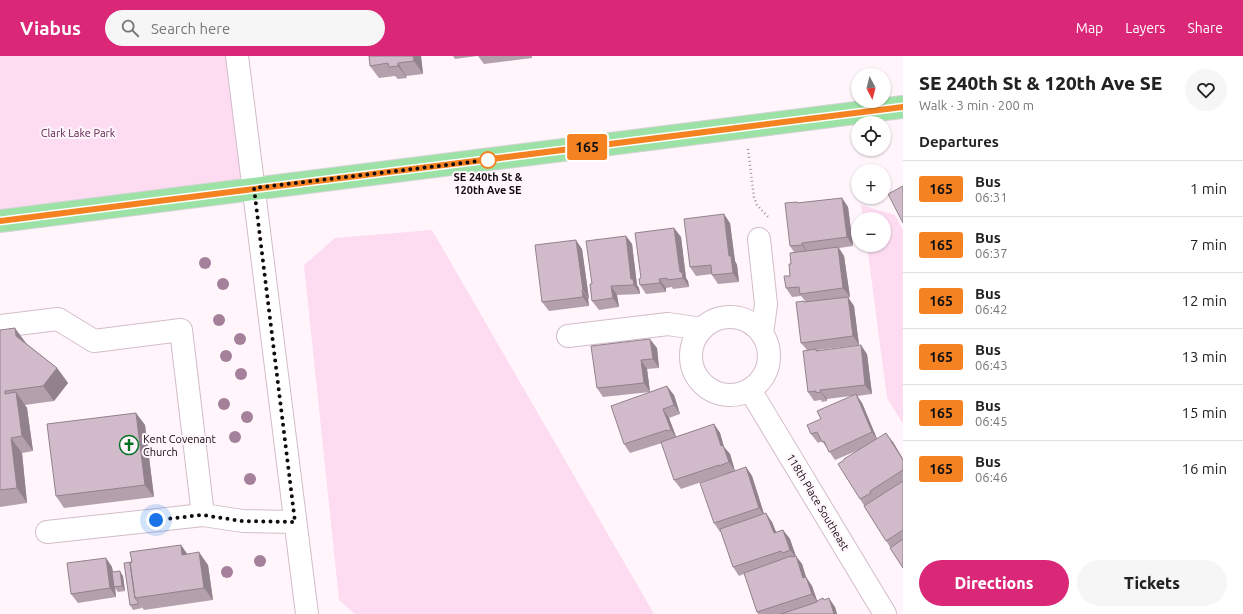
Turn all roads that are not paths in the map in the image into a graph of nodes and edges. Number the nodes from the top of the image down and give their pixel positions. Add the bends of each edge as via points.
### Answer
1 (237, 56) edge
2 (903, 107) edge
3 (254, 188) junction
4 (0, 221) edge
5 (759, 239) dead end
6 (0, 326) edge
7 (702, 329) junction
8 (762, 334) junction
9 (568, 336) dead end
10 (750, 390) junction
11 (202, 515) junction
12 (295, 522) junction
13 (47, 532) dead end
14 (307, 614) edge
15 (885, 614) edge

1 - 3 street
2 - 3 main road
3 - 4 main road
3 - 12 street
5 - 8 street via 766,304
6 - 11 street via 58,319 94,341 182,330
7 - 8 street via 711,322 733,317 754,325
7 - 9 street via 668,324
7 - 10 street via 691,351 696,375 714,392 726,395
8 - 10 street via 768,345 769,358 760,382
10 - 15 street, 118th Place Southeast
11 - 12 street via 242,521
11 - 13 street
12 - 14 street

